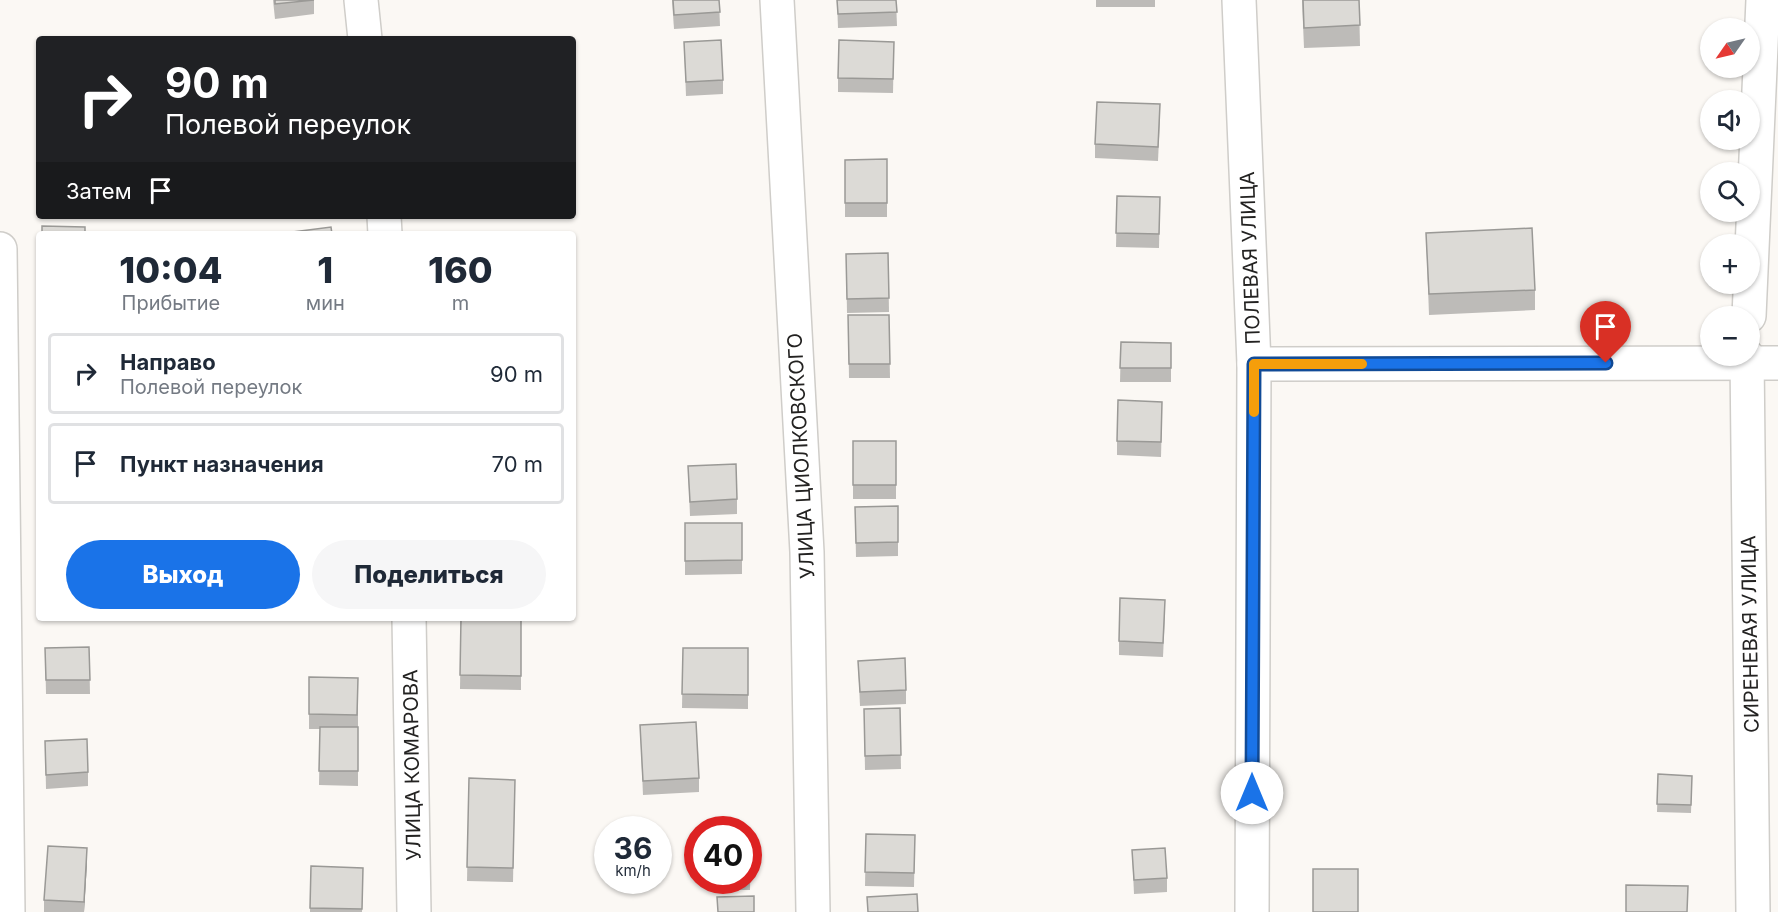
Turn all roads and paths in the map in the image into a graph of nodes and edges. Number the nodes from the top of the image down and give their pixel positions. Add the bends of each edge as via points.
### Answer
1 (361, 0) edge
2 (777, 0) edge
3 (1239, 0) edge
4 (1763, 0) edge
5 (365, 36) edge
6 (0, 249) edge
7 (0, 304) edge
8 (1749, 306) edge
9 (1700, 360) edge
10 (1254, 364) junction
11 (1757, 366) edge
12 (410, 621) edge
13 (8, 912) edge
14 (414, 912) edge
15 (813, 912) edge
16 (1252, 912) edge
17 (1753, 912) edge

1 - 5 street
2 - 15 street, УЛИЦА ЦИОЛКОВСКОГО via 807,552
3 - 10 street, ПОЛЕВАЯ УЛИЦА
4 - 8 street
6 - 7 street
7 - 13 street
9 - 10 street
10 - 16 street, ПОЛЕВАЯ УЛИЦА
11 - 17 street, СИРЕНЕВАЯ УЛИЦА
12 - 14 street, УЛИЦА КОМАРОВА

